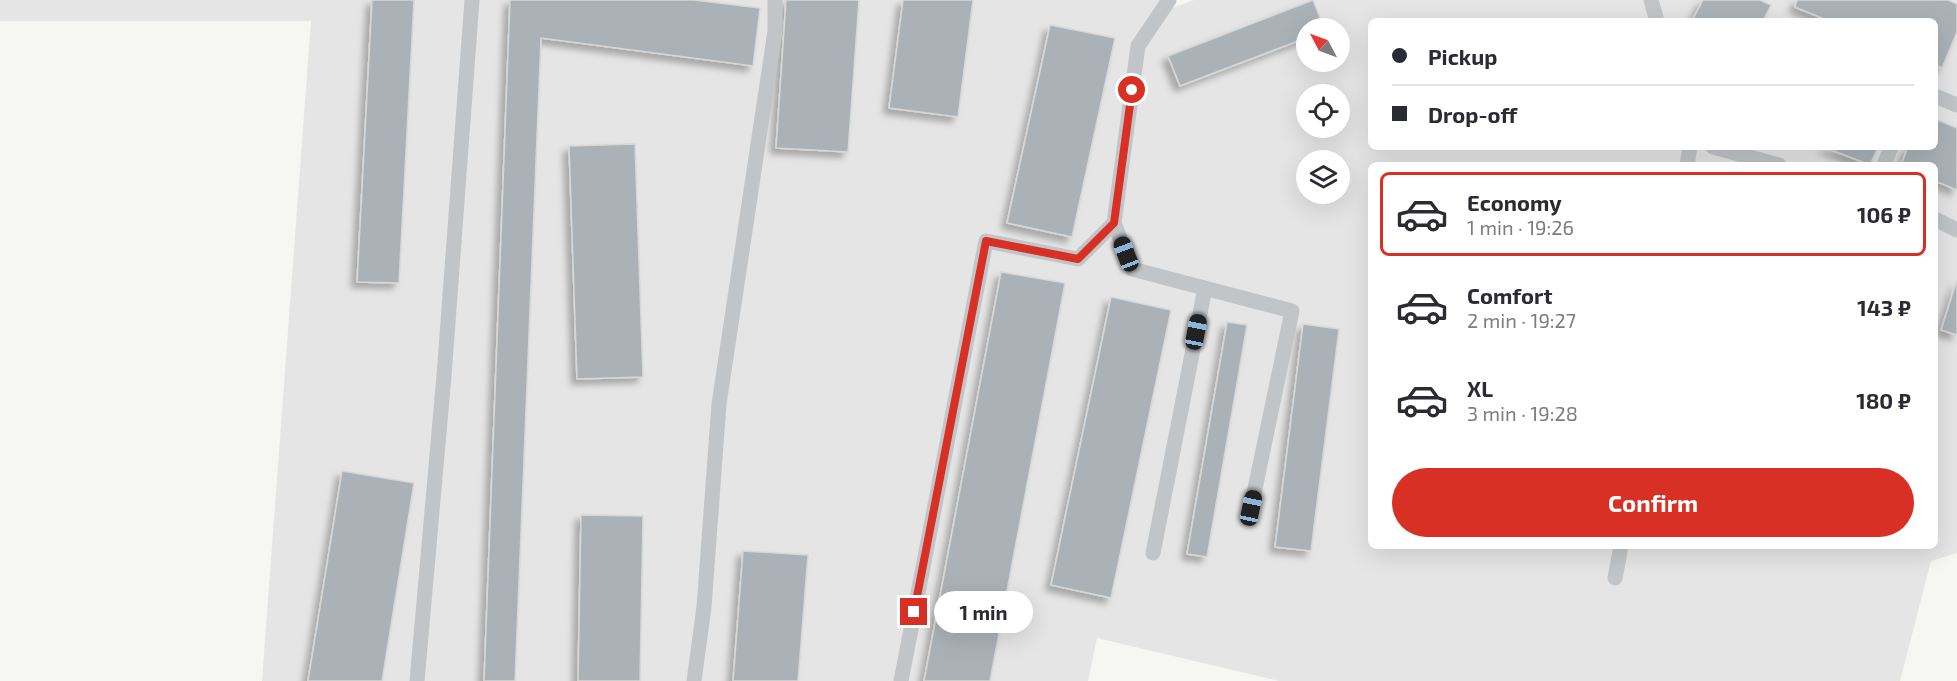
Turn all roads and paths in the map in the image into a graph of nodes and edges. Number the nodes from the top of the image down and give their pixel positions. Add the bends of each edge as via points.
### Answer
1 (472, 0) edge
2 (775, 0) edge
3 (1169, 0) edge
4 (1650, 0) edge
5 (1655, 18) edge
6 (1938, 97) edge
7 (1957, 105) edge
8 (1724, 150) edge
9 (1768, 162) edge
10 (1938, 220) edge
11 (1114, 223) junction
12 (1957, 230) edge
13 (1205, 288) junction
14 (1251, 508) dead end
15 (1620, 549) edge
16 (1153, 553) dead end
17 (1615, 578) dead end
18 (417, 681) edge
19 (694, 681) edge
20 (901, 681) edge

1 - 18 lane
2 - 19 lane via 775,31 719,404 704,607
3 - 11 lane via 1138,46
4 - 5 lane
6 - 7 lane
8 - 9 lane
10 - 12 lane
11 - 13 lane via 1132,270
11 - 20 lane via 1078,259 986,241
13 - 14 lane via 1292,310
13 - 16 lane
15 - 17 lane

